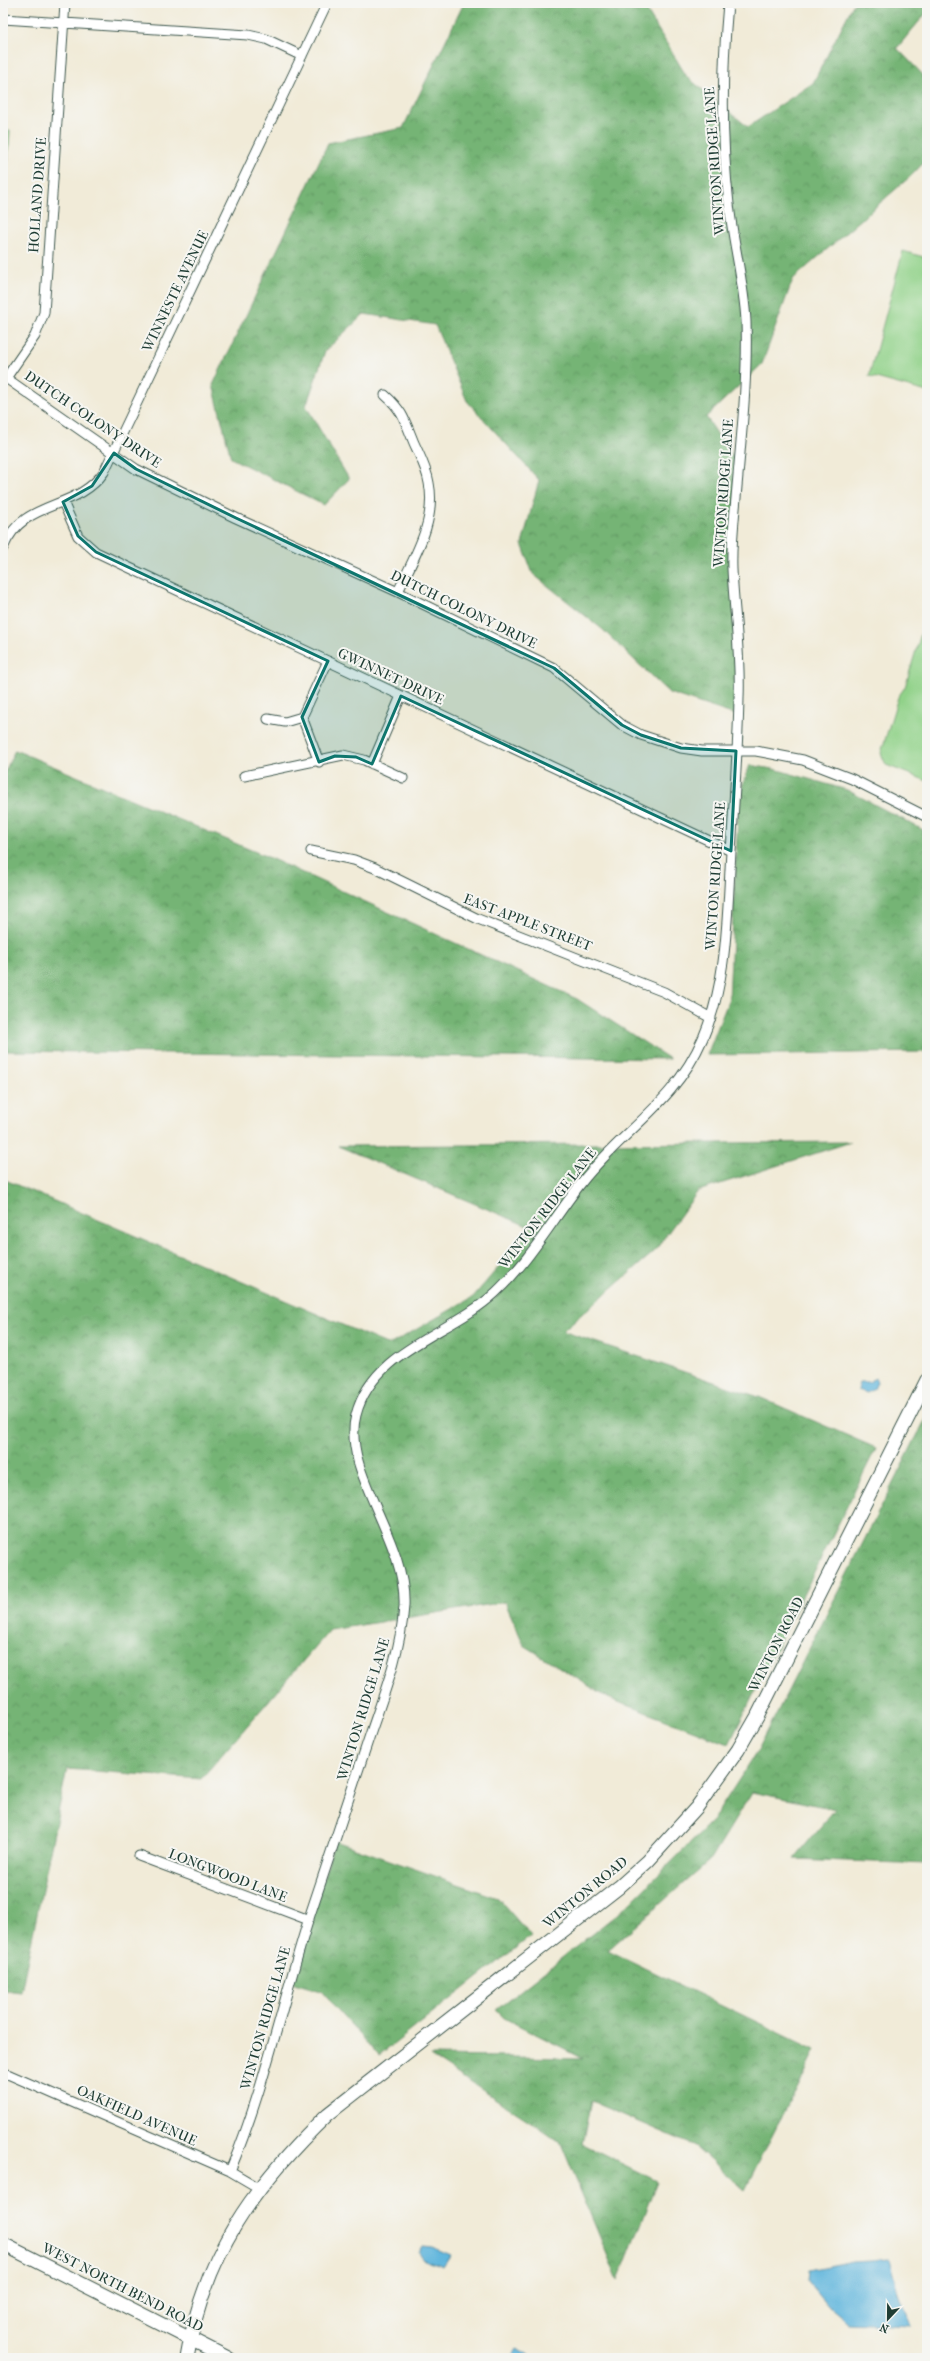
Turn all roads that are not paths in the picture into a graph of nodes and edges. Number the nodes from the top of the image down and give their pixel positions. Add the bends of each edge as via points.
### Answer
1 (65, 3) edge
2 (327, 3) edge
3 (728, 3) edge
4 (3, 18) edge
5 (63, 22) junction
6 (302, 56) junction
7 (4, 377) edge
8 (385, 395) dead end
9 (114, 453) junction
10 (63, 502) junction
11 (3, 548) edge
12 (398, 592) junction
13 (328, 661) junction
14 (401, 696) junction
15 (302, 717) junction
16 (268, 719) dead end
17 (736, 751) junction
18 (319, 762) junction
19 (372, 764) junction
20 (244, 776) dead end
21 (403, 778) dead end
22 (927, 817) edge
23 (311, 851) dead end
24 (731, 851) junction
25 (711, 1018) junction
26 (927, 1380) edge
27 (138, 1856) dead end
28 (308, 1920) junction
29 (3, 2072) edge
30 (230, 2171) junction
31 (259, 2188) junction
32 (3, 2244) edge
33 (190, 2340) junction
34 (187, 2358) edge
35 (228, 2358) edge

1 - 5 street, HOLLAND DRIVE
2 - 6 street, WINNESTE AVENUE
3 - 17 street, WINTON RIDGE LANE via 723,59 725,149 729,204 746,317 746,370 732,556 740,695
4 - 5 street
5 - 6 street via 248,35 266,39
5 - 7 street, HOLLAND DRIVE via 44,312 35,336
6 - 9 street, WINNESTE AVENUE
7 - 9 street, DUTCH COLONY DRIVE
8 - 12 street via 399,408 426,470 431,494 429,519 425,531
9 - 10 street, WINNESTE AVENUE via 104,472 92,486
9 - 12 street, DUTCH COLONY DRIVE via 136,469 236,518
10 - 11 street, WINNESTE AVENUE via 27,516 12,531
10 - 13 street, GWINNET DRIVE via 78,536 96,552
12 - 17 street, DUTCH COLONY DRIVE via 554,668 622,725 641,735 681,748
13 - 14 street, GWINNET DRIVE
13 - 15 street
14 - 19 street
14 - 24 street, GWINNET DRIVE
15 - 16 street via 285,722
15 - 18 street
17 - 22 street, DUTCH COLONY DRIVE via 778,754 825,767
17 - 24 street, WINTON RIDGE LANE
18 - 19 street via 344,756 356,757
18 - 20 street
19 - 21 street
23 - 25 street, EAST APPLE STREET via 354,860 375,868 478,920 664,992
24 - 25 street, WINTON RIDGE LANE via 729,912
25 - 28 street, WINTON RIDGE LANE via 683,1077 599,1162 507,1281 474,1310 387,1364 375,1376 362,1398 354,1424 355,1450 400,1566 404,1600 402,1622 390,1674
26 - 31 main road, WINTON ROAD via 757,1717 738,1750 697,1807 648,1861 619,1887 328,2114 301,2140
27 - 28 street, LONGWOOD LANE
28 - 30 street, WINTON RIDGE LANE via 258,2091
29 - 30 street, OAKFIELD AVENUE
30 - 31 street, OAKFIELD AVENUE
31 - 33 main road, WINTON ROAD via 214,2265
32 - 33 main road, WEST NORTH BEND ROAD
33 - 34 main road, WINTON ROAD
33 - 35 main road, WEST NORTH BEND ROAD

